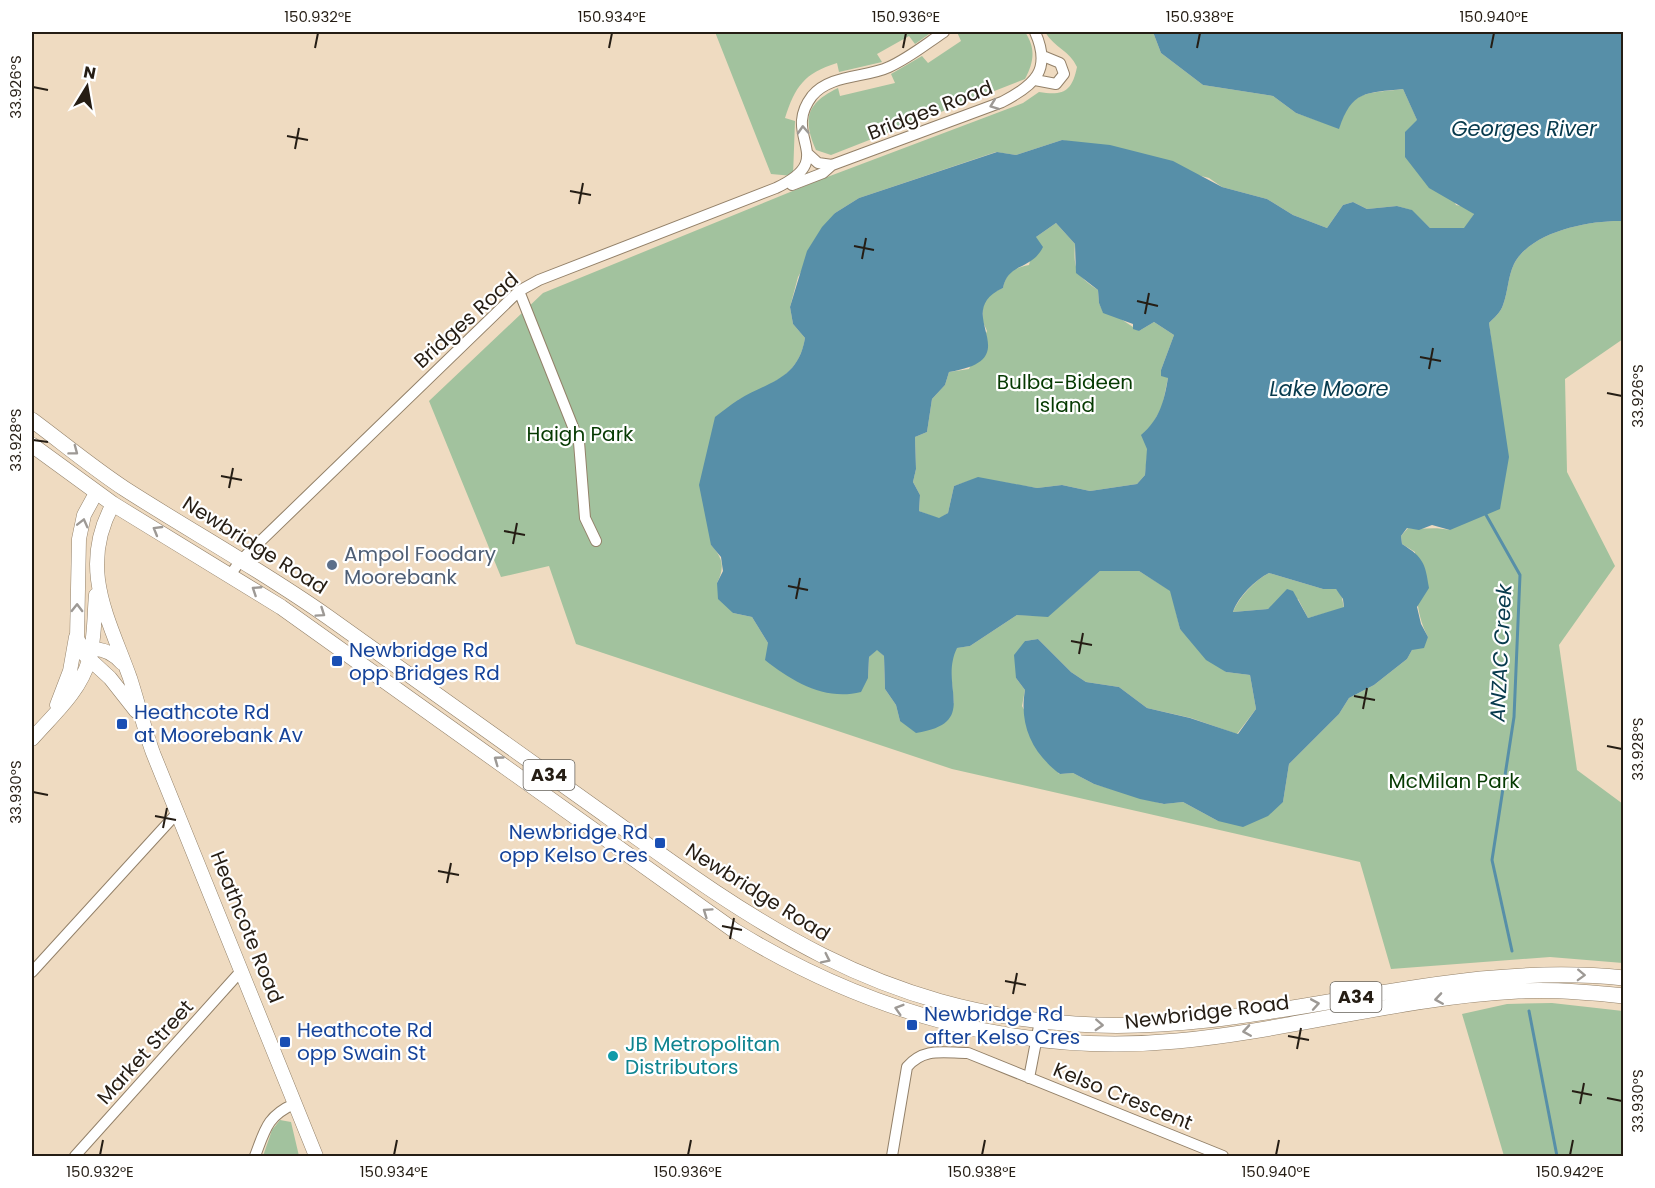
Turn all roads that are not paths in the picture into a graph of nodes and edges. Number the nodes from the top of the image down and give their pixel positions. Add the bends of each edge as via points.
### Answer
1 (944, 32) edge
2 (1035, 32) edge
3 (1042, 56) junction
4 (1035, 80) junction
5 (807, 153) junction
6 (832, 165) junction
7 (788, 182) junction
8 (519, 291) junction
9 (32, 420) edge
10 (32, 445) edge
11 (120, 485) junction
12 (96, 492) junction
13 (113, 504) junction
14 (596, 541) dead end
15 (240, 561) junction
16 (231, 574) junction
17 (97, 578) junction
18 (77, 632) junction
19 (88, 653) junction
20 (71, 666) junction
21 (102, 670) junction
22 (126, 670) junction
23 (81, 679) junction
24 (138, 714) junction
25 (53, 715) junction
26 (32, 739) edge
27 (178, 812) junction
28 (241, 971) junction
29 (32, 972) edge
30 (1623, 978) edge
31 (1623, 996) edge
32 (1040, 1021) junction
33 (1038, 1040) junction
34 (1029, 1078) junction
35 (294, 1104) junction
36 (75, 1156) edge
37 (255, 1156) edge
38 (316, 1156) edge
39 (892, 1156) edge
40 (1223, 1156) edge

5 -> 1 street via 803,115 816,92 837,81 892,66
2 - 3 street
3 - 4 street
3 - 4 street via 1060,63 1064,74 1056,84
4 -> 6 street, Bridges Road via 1024,91 1002,102
5 - 6 street via 818,163
5 - 7 street via 804,170
6 - 7 street, Bridges Road via 823,173 793,185
7 - 8 street, Bridges Road
8 - 14 street via 579,442 585,518
8 - 15 street, Bridges Road
9 -> 11 highway, Newbridge Road / A34
10 - 12 highway, Newbridge Road / A34
11 - 12 highway via 106,485
11 - 13 highway, Heathcote Road
11 - 15 highway, Newbridge Road / A34
12 - 13 highway, Newbridge Road / A34
18 -> 12 main road via 81,525
16 -> 13 highway, Newbridge Road / A34
13 - 17 main road, Heathcote Road via 99,537
15 - 16 street, Bridges Road
15 -> 32 highway, Newbridge Road / A34 via 322,613 668,861 775,932 832,962 896,988 972,1010
33 -> 16 highway, Newbridge Road / A34 via 964,1028 883,1004 772,953 685,897 364,664
17 - 19 main road
17 - 22 main road, Heathcote Road via 105,615
18 - 19 main road
18 - 20 main road
19 - 20 main road
19 - 21 main road, Heathcote Road
19 - 22 main road via 114,655
19 - 23 main road
20 - 25 main road
21 - 23 main road via 89,671
21 - 24 main road, Heathcote Road
22 - 24 main road, Heathcote Road
23 - 25 main road
24 - 27 main road, Heathcote Road
25 - 26 main road
27 - 28 main road, Heathcote Road
27 - 29 street
28 - 35 main road, Heathcote Road
28 - 36 street, Market Street
32 -> 30 highway, Newbridge Road / A34 via 1110,1026 1195,1023 1496,976
31 -> 33 highway, Newbridge Road / A34 via 1544,990 1497,992 1178,1041 1095,1044
32 - 33 street, Kelso Crescent
33 - 34 street, Kelso Crescent
34 - 39 street via 968,1053 932,1052 916,1056 907,1067
34 - 40 street, Kelso Crescent
35 - 37 street via 278,1111 269,1121
35 - 38 main road, Heathcote Road

